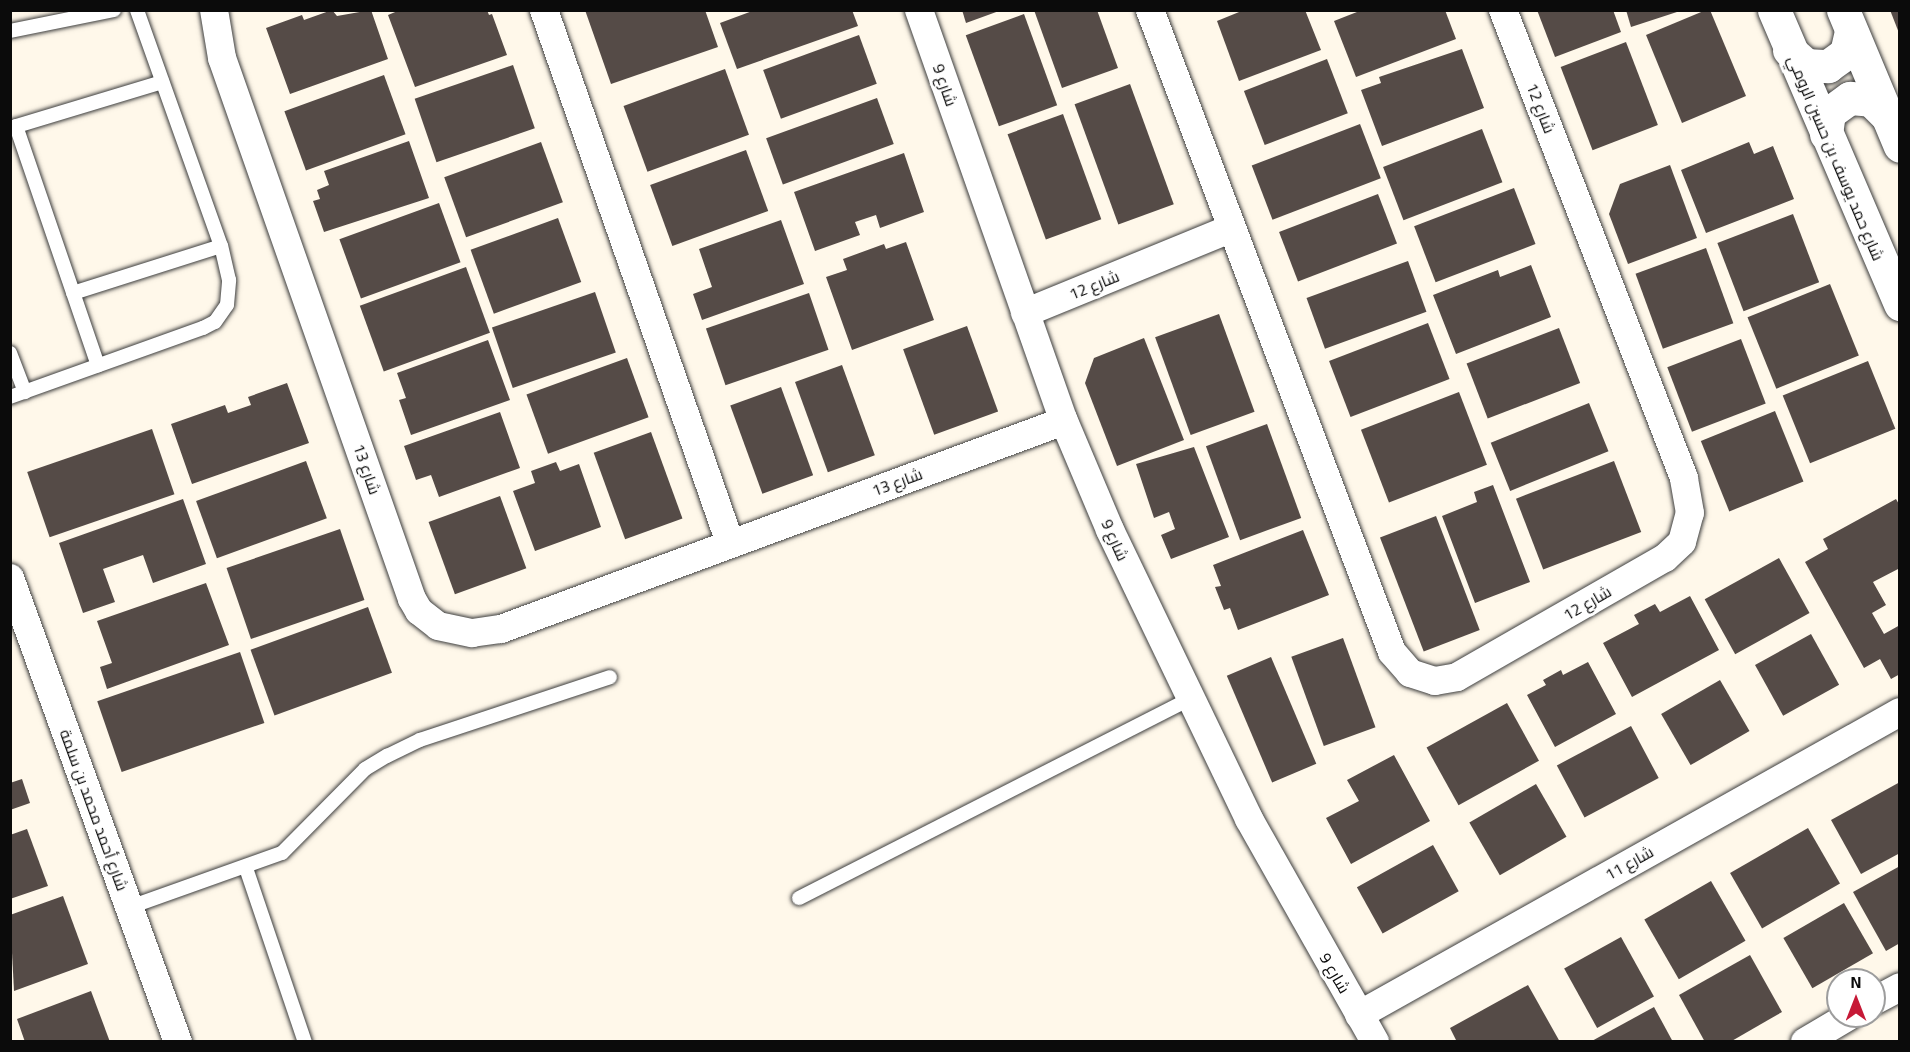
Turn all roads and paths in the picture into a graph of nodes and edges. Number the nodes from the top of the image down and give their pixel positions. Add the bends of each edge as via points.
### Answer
1 (114, 10) edge
2 (137, 10) edge
3 (214, 10) edge
4 (544, 10) edge
5 (919, 10) edge
6 (1150, 10) edge
7 (1503, 10) edge
8 (1774, 10) edge
9 (1847, 21) edge
10 (10, 32) edge
11 (1789, 50) junction
12 (162, 82) junction
13 (1886, 115) junction
14 (13, 127) edge
15 (1826, 134) junction
16 (1899, 146) edge
17 (1230, 228) junction
18 (221, 246) junction
19 (73, 293) junction
20 (1899, 304) edge
21 (1025, 313) junction
22 (10, 353) edge
23 (98, 365) junction
24 (25, 392) junction
25 (10, 397) edge
26 (1064, 421) junction
27 (730, 543) junction
28 (13, 594) edge
29 (610, 677) dead end
30 (1189, 699) junction
31 (1899, 712) edge
32 (246, 868) junction
33 (799, 898) dead end
34 (130, 907) junction
35 (1359, 1015) junction
36 (1828, 1028) edge
37 (178, 1041) edge
38 (305, 1041) edge
39 (1375, 1041) edge
40 (1805, 1041) edge

1 - 10 lane
2 - 12 lane
3 - 27 street, شارع 13 via 222,58 419,611 450,630 485,633
4 - 27 street
5 - 21 street, شارع 9
6 - 17 street, شارع 12
7 - 17 street, شارع 12 via 1684,478 1689,524 1682,542 1670,554 1457,677 1435,681 1410,673 1392,652
8 - 11 street, شارع حمد يوسف بن حسين الرومي
9 - 11 street via 1846,53 1828,66 1806,65
9 - 13 street
11 - 15 street, شارع حمد يوسف بن حسين الرومي
12 - 14 lane
12 - 18 lane
13 - 15 street via 1871,100 1850,98 1829,114
13 - 16 street
14 - 19 lane
15 - 20 street, شارع حمد يوسف بن حسين الرومي
17 - 21 street, شارع 12
18 - 19 lane
18 - 23 lane via 229,292 227,305 215,322
19 - 23 lane
21 - 26 street, شارع 9
22 - 24 lane
23 - 24 lane
24 - 25 lane
26 - 27 street, شارع 13
26 - 30 street, شارع 9
28 - 34 street, شارع أحمد محمد بن سلمة
29 - 32 lane via 420,740 387,756 364,770 282,853
30 - 33 lane
30 - 35 street, شارع 9 via 1293,901
31 - 35 street, شارع 11
32 - 34 lane
32 - 38 lane
34 - 37 street, شارع أحمد محمد بن سلمة
35 - 39 street, شارع 9
36 - 40 street

